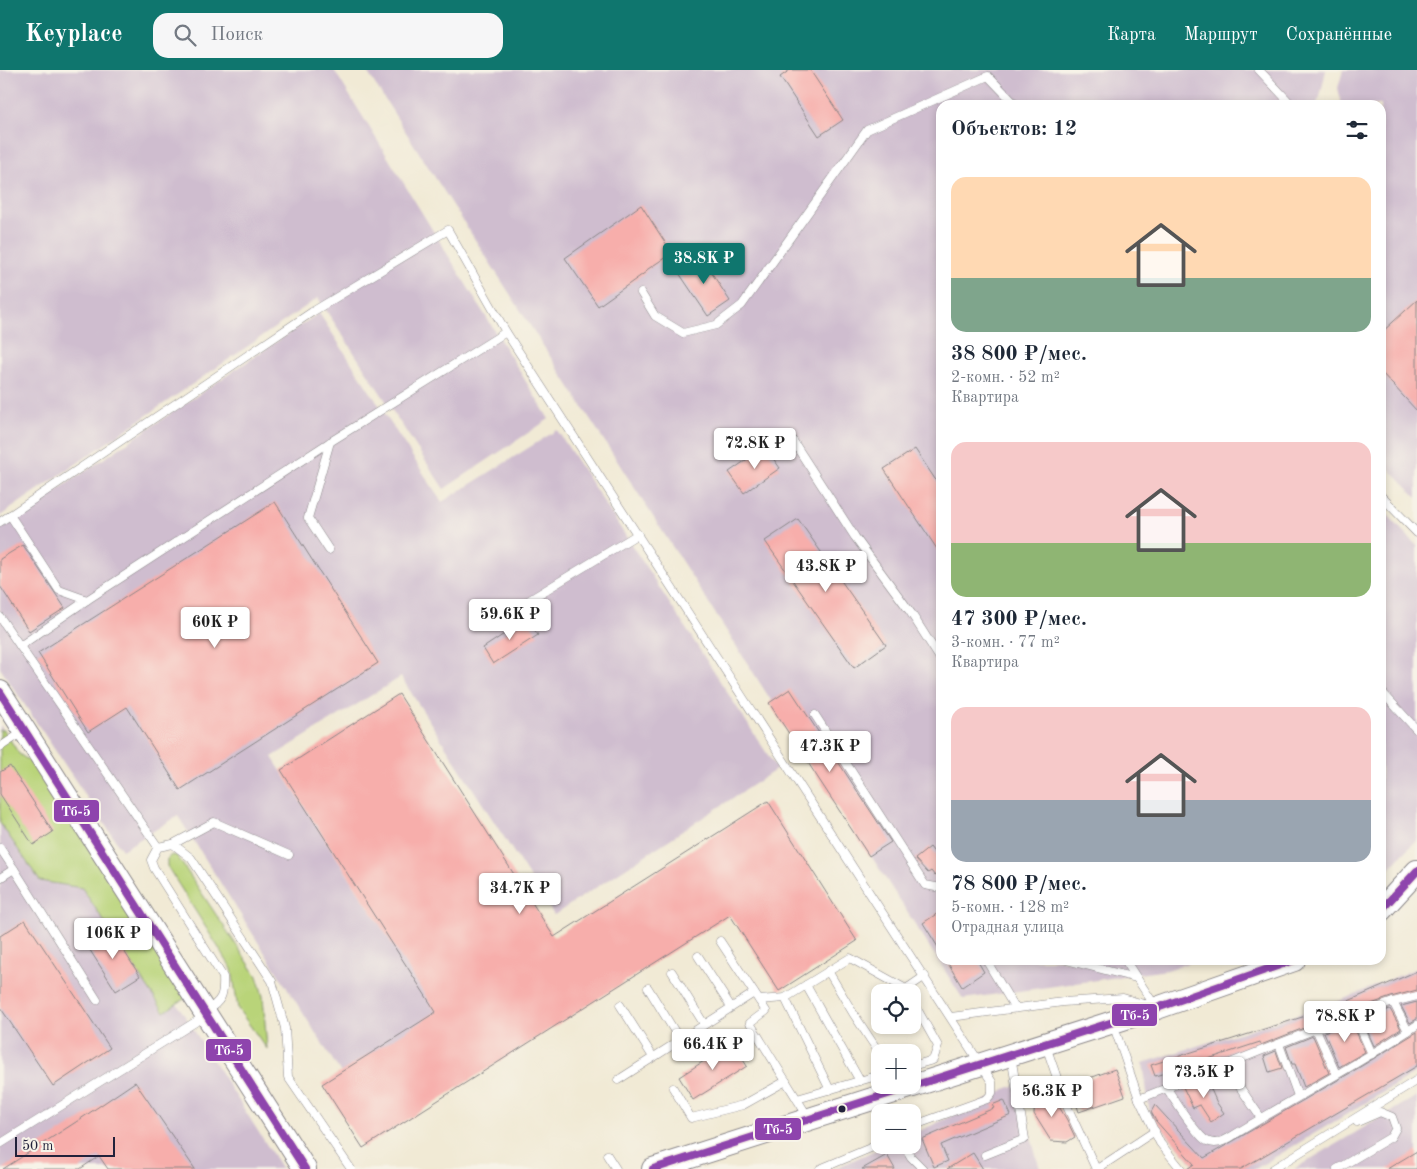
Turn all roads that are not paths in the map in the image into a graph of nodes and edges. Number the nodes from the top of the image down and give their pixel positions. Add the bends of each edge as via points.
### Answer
1 (1259, 70) edge
2 (1011, 100) edge
3 (1287, 100) edge
4 (641, 293) dead end
5 (506, 332) junction
6 (330, 442) junction
7 (776, 453) dead end
8 (1386, 501) edge
9 (10, 515) junction
10 (0, 522) edge
11 (1417, 533) edge
12 (638, 534) junction
13 (329, 550) dead end
14 (87, 600) junction
15 (518, 607) dead end
16 (0, 617) edge
17 (20, 646) junction
18 (936, 652) edge
19 (0, 692) edge
20 (1386, 696) edge
21 (815, 715) dead end
22 (1417, 730) edge
23 (25, 731) junction
24 (0, 747) edge
25 (173, 844) junction
26 (158, 847) junction
27 (0, 848) edge
28 (289, 855) dead end
29 (14, 869) junction
30 (1415, 877) edge
31 (0, 878) edge
32 (936, 887) edge
33 (1386, 905) edge
34 (720, 941) dead end
35 (698, 956) dead end
36 (989, 965) edge
37 (1085, 965) edge
38 (1128, 965) edge
39 (1280, 965) edge
40 (828, 971) junction
41 (672, 972) dead end
42 (925, 976) junction
43 (1136, 978) junction
44 (896, 984) edge
45 (916, 984) edge
46 (806, 985) junction
47 (648, 988) dead end
48 (754, 993) junction
49 (1417, 996) edge
50 (785, 998) junction
51 (97, 1000) dead end
52 (759, 1000) junction
53 (1393, 1002) junction
54 (620, 1005) dead end
55 (731, 1007) junction
56 (1015, 1008) junction
57 (1156, 1008) junction
58 (206, 1014) junction
59 (921, 1016) edge
60 (1355, 1016) junction
61 (951, 1017) junction
62 (1112, 1022) junction
63 (704, 1024) junction
64 (1417, 1025) edge
65 (1316, 1029) junction
66 (1408, 1031) junction
67 (680, 1040) junction
68 (1045, 1043) junction
69 (873, 1044) edge
70 (1279, 1044) junction
71 (1010, 1054) junction
72 (1372, 1054) junction
73 (653, 1057) junction
74 (921, 1063) edge
75 (981, 1064) junction
76 (1224, 1064) junction
77 (1336, 1074) junction
78 (871, 1078) edge
79 (618, 1080) dead end
80 (1417, 1080) edge
81 (860, 1081) junction
82 (786, 1082) junction
83 (1166, 1087) junction
84 (673, 1088) dead end
85 (830, 1090) junction
86 (1298, 1096) junction
87 (797, 1099) junction
88 (1138, 1099) junction
89 (1260, 1118) junction
90 (809, 1119) junction
91 (921, 1123) edge
92 (1336, 1130) junction
93 (1155, 1131) junction
94 (0, 1144) edge
95 (871, 1148) edge
96 (909, 1154) edge
97 (607, 1155) dead end
98 (985, 1155) dead end
99 (305, 1169) edge
100 (351, 1169) edge
101 (616, 1169) edge
102 (653, 1169) edge
103 (819, 1169) edge
104 (923, 1169) edge
105 (1097, 1169) edge
106 (1181, 1169) edge
107 (1273, 1169) edge
108 (1337, 1169) edge

1 - 3 lane
2 - 4 lane via 988,76 867,130 742,305 716,325 683,333 655,316
5 - 6 lane
5 - 9 lane via 448,230 312,312
5 - 12 lane
6 - 13 lane via 308,518
6 - 14 lane
7 - 18 lane via 794,441
8 - 11 lane
9 - 10 lane
9 - 14 lane via 59,590
12 - 15 lane
12 - 42 lane
14 - 17 lane
16 - 17 lane
17 - 26 lane
19 - 23 main road
20 - 22 lane
21 - 32 lane via 925,885
23 - 24 lane
23 - 58 main road
25 - 26 lane
25 - 28 lane via 214,822
25 - 100 lane via 191,858 272,981 285,1028 288,1077
26 - 58 lane via 151,860 154,868 223,977 224,992
27 - 29 lane
29 - 31 lane
29 - 51 lane
30 - 33 main road
34 - 48 lane
35 - 55 lane
36 - 56 lane
37 - 43 lane
38 - 43 lane
39 - 57 main road
40 - 44 lane via 850,958
40 - 46 lane
40 - 69 lane
41 - 63 lane
42 - 45 lane
42 - 61 lane
43 - 57 lane
46 - 50 lane
46 - 81 lane
47 - 67 lane
48 - 52 lane
48 - 55 lane
49 - 53 lane
50 - 52 lane
50 - 85 lane
52 - 82 lane via 766,1011 750,1023
53 - 60 lane
53 - 66 lane
54 - 73 lane
55 - 63 lane
56 - 57 lane via 1124,998
56 - 61 lane
57 - 62 main road
58 - 94 lane
58 - 99 main road
59 - 74 lane via 938,1046 933,1060
60 - 65 lane
60 - 72 lane
61 - 75 lane
62 - 68 main road
62 - 88 lane
63 - 67 lane
64 - 66 lane
65 - 70 lane
65 - 77 lane
66 - 72 lane
67 - 73 lane
68 - 71 main road
68 - 105 lane via 1066,1104
70 - 76 lane
70 - 86 lane
71 - 75 main road
71 - 98 lane via 1025,1139
72 - 77 lane
73 - 79 lane
75 - 90 main road
75 - 91 lane via 993,1085 990,1096
76 - 83 lane
76 - 89 lane
77 - 86 lane
78 - 81 lane
80 - 92 lane
81 - 85 lane
82 - 84 lane via 742,1105 691,1118
82 - 87 lane
83 - 88 lane
83 - 89 lane via 1208,1142 1224,1141
85 - 87 lane
86 - 89 lane
87 - 90 lane
88 - 93 lane
90 - 102 main road
92 - 107 lane
92 - 108 lane via 1380,1112 1392,1117 1396,1128 1392,1137
93 - 105 lane
93 - 106 lane via 1160,1143
95 - 103 lane
96 - 104 lane
97 - 101 lane

